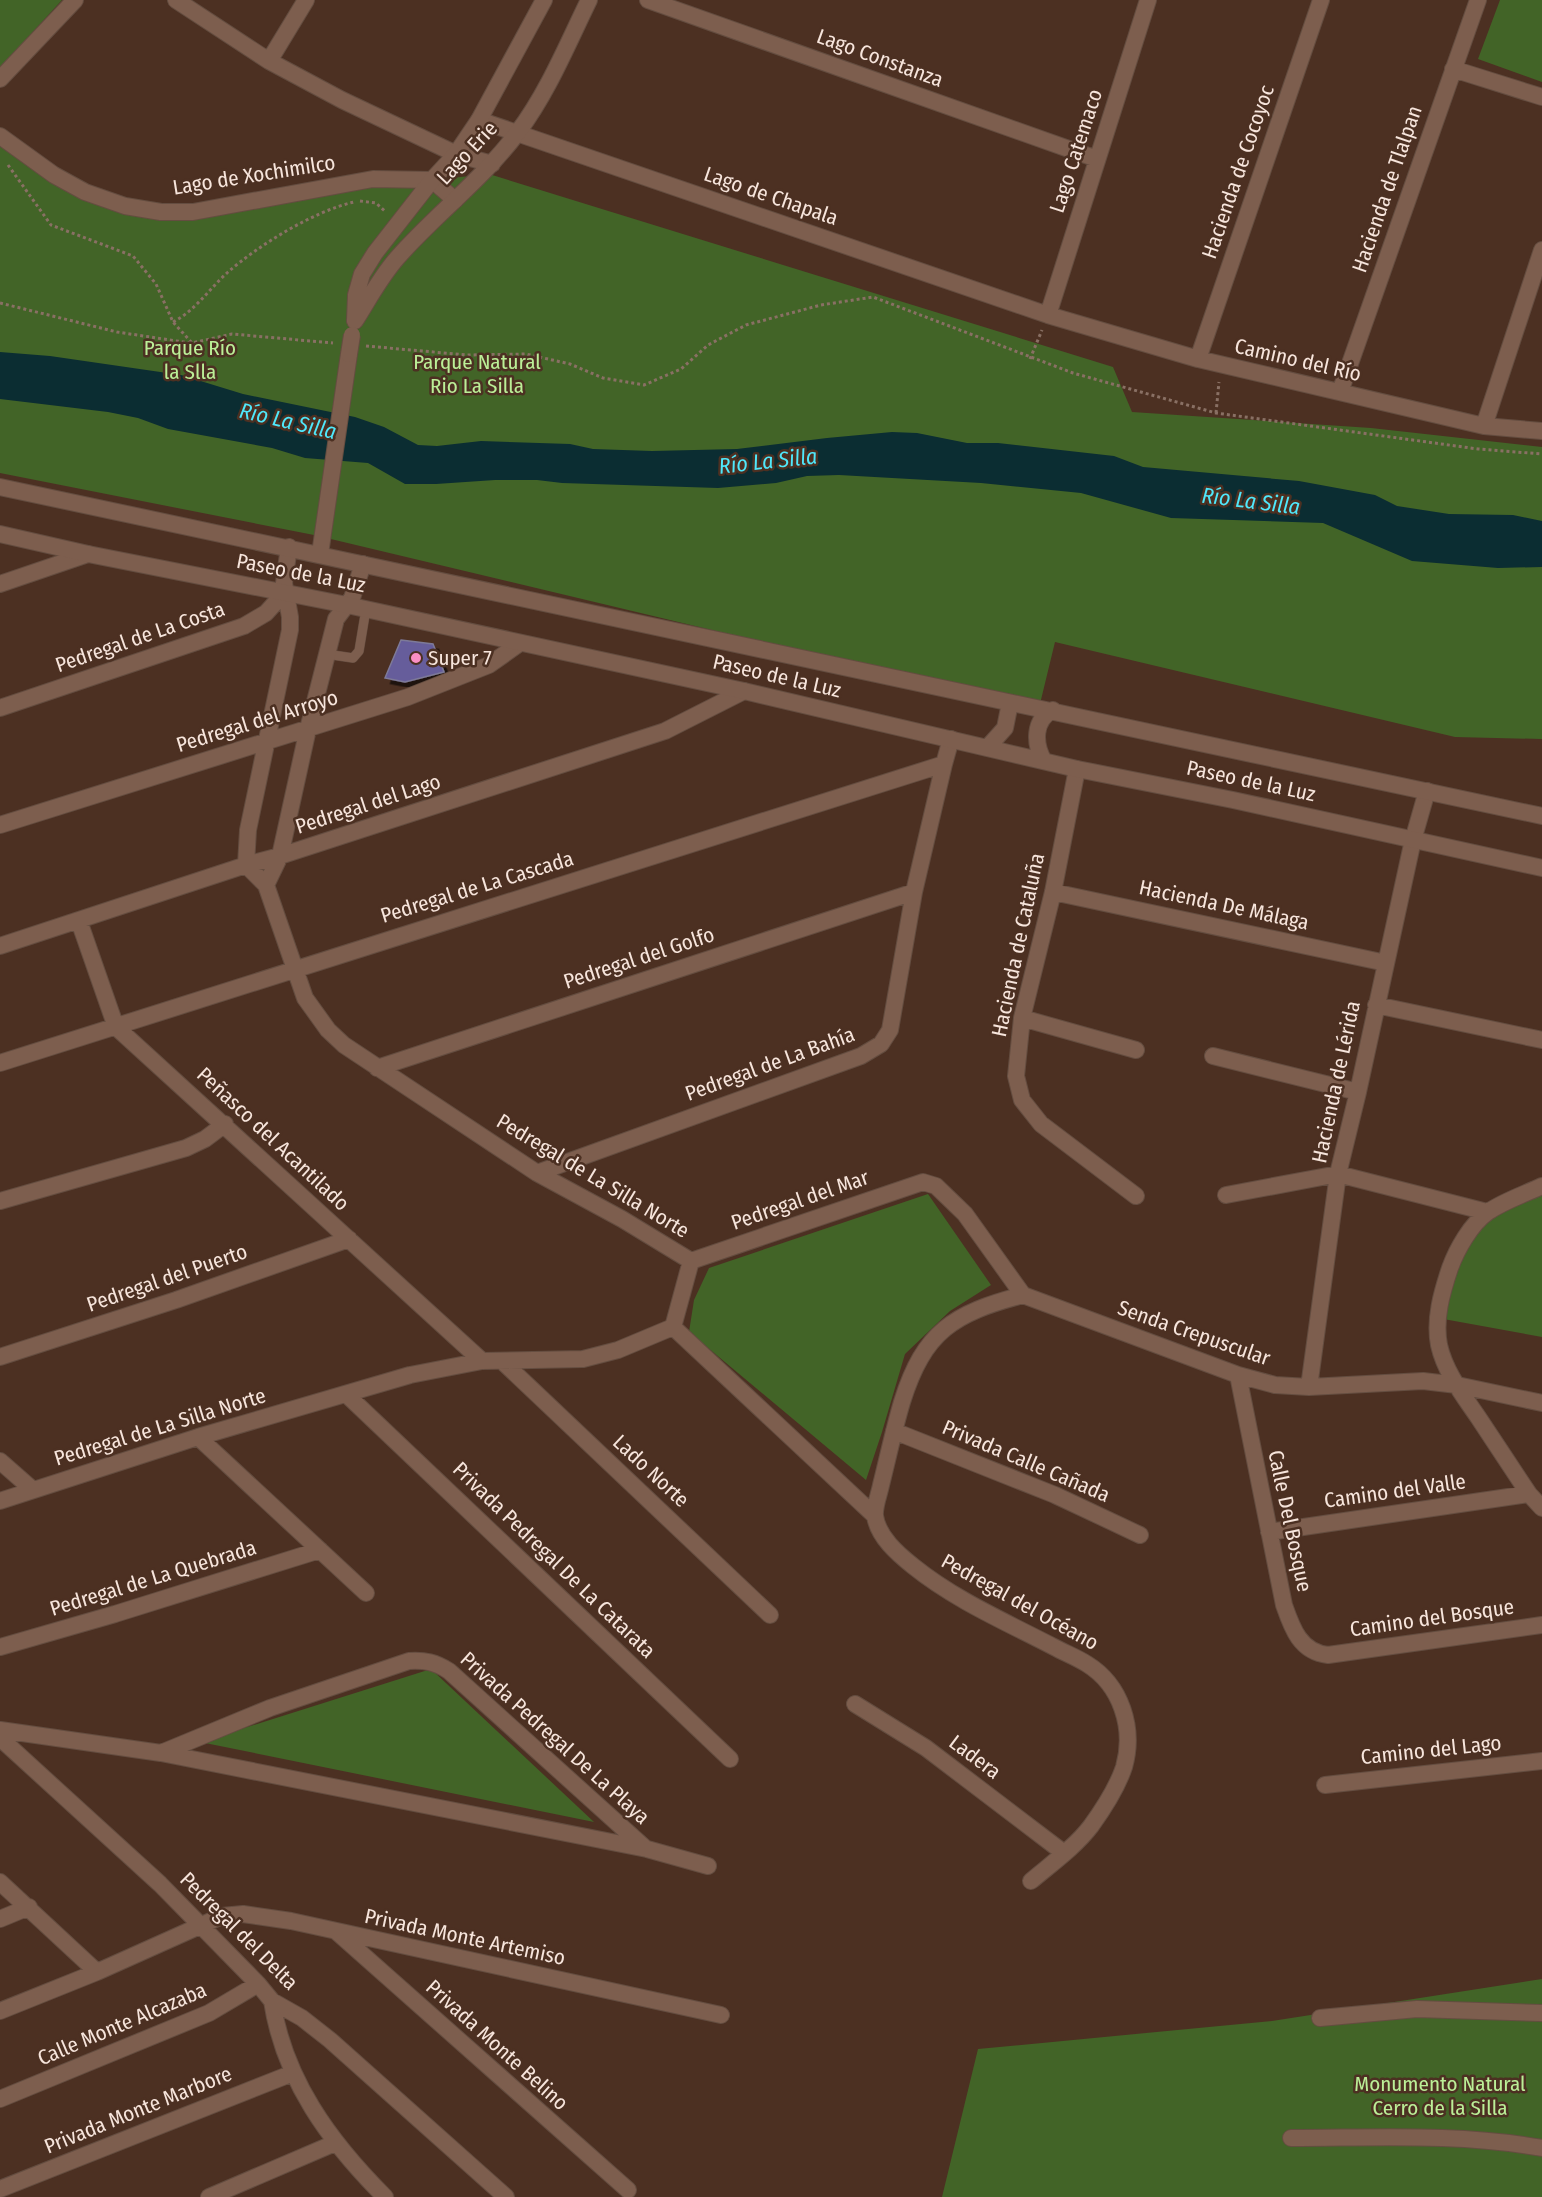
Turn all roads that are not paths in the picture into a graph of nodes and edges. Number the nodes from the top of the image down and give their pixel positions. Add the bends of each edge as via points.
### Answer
1 (75, 0) edge
2 (176, 0) edge
3 (306, 0) edge
4 (544, 0) edge
5 (589, 0) edge
6 (648, 0) edge
7 (1148, 0) edge
8 (1321, 0) edge
9 (1478, 0) edge
10 (269, 61) junction
11 (1453, 69) junction
12 (0, 79) edge
13 (1542, 97) edge
14 (479, 120) junction
15 (517, 133) junction
16 (0, 136) edge
17 (456, 154) junction
18 (1097, 159) junction
19 (492, 164) junction
20 (432, 180) junction
21 (455, 200) junction
22 (1542, 249) edge
23 (1048, 315) junction
24 (350, 345) junction
25 (1198, 359) junction
26 (1340, 392) junction
27 (1484, 426) junction
28 (1542, 431) edge
29 (0, 487) edge
30 (0, 534) edge
31 (288, 547) junction
32 (87, 554) junction
33 (320, 554) junction
34 (363, 564) junction
35 (0, 584) edge
36 (285, 592) junction
37 (347, 604) junction
38 (366, 609) junction
39 (520, 643) junction
40 (326, 654) junction
41 (744, 691) junction
42 (1010, 703) junction
43 (0, 708) edge
44 (1053, 710) junction
45 (308, 729) junction
46 (951, 739) junction
47 (265, 742) junction
48 (987, 748) junction
49 (1044, 761) junction
50 (944, 764) junction
51 (1077, 769) junction
52 (1427, 791) junction
53 (1542, 816) edge
54 (0, 825) edge
55 (1413, 840) junction
56 (280, 856) junction
57 (246, 865) junction
58 (1542, 868) edge
59 (266, 885) junction
60 (914, 892) junction
61 (1053, 892) junction
62 (79, 921) junction
63 (0, 946) edge
64 (1386, 963) junction
65 (294, 969) junction
66 (1376, 1005) junction
67 (1022, 1018) junction
68 (116, 1027) junction
69 (1542, 1040) edge
70 (1136, 1050) dead end
71 (1213, 1056) dead end
72 (0, 1063) edge
73 (377, 1068) junction
74 (1358, 1092) junction
75 (225, 1124) junction
76 (537, 1173) junction
77 (1338, 1173) junction
78 (1542, 1186) edge
79 (1226, 1195) dead end
80 (1136, 1196) dead end
81 (0, 1201) edge
82 (1488, 1212) junction
83 (349, 1239) junction
84 (691, 1261) junction
85 (1023, 1295) junction
86 (673, 1327) junction
87 (0, 1357) edge
88 (482, 1361) junction
89 (502, 1361) junction
90 (1238, 1375) junction
91 (1457, 1385) junction
92 (1309, 1387) junction
93 (346, 1394) junction
94 (1542, 1403) edge
95 (894, 1431) junction
96 (198, 1437) junction
97 (0, 1461) edge
98 (33, 1490) junction
99 (1529, 1494) junction
100 (0, 1501) edge
101 (1542, 1508) edge
102 (875, 1516) junction
103 (1269, 1532) junction
104 (1140, 1535) dead end
105 (320, 1550) junction
106 (366, 1593) dead end
107 (770, 1615) dead end
108 (1542, 1625) edge
109 (0, 1647) edge
110 (1328, 1655) joint
111 (855, 1704) dead end
112 (0, 1730) edge
113 (0, 1738) edge
114 (161, 1753) junction
115 (730, 1759) dead end
116 (1542, 1761) edge
117 (1325, 1785) dead end
118 (647, 1850) junction
119 (1064, 1852) junction
120 (708, 1866) dead end
121 (1031, 1881) dead end
122 (0, 1882) edge
123 (29, 1907) junction
124 (0, 1919) edge
125 (201, 1925) junction
126 (336, 1932) junction
127 (97, 1972) junction
128 (258, 1984) junction
129 (272, 2001) junction
130 (0, 2011) edge
131 (1542, 2013) edge
132 (721, 2015) dead end
133 (1320, 2018) dead end
134 (293, 2073) junction
135 (0, 2099) edge
136 (1291, 2138) dead end
137 (335, 2143) junction
138 (1542, 2148) edge
139 (0, 2189) edge
140 (628, 2190) dead end
141 (209, 2197) edge
142 (385, 2197) edge
143 (506, 2197) edge

1 - 12 street
2 - 10 street
3 - 10 street
4 - 14 street, Lago Erie
5 - 15 street, Lago Erie via 534,110
6 - 18 street, Lago Constanza
7 - 18 street, Lago Catemaco
8 - 25 street, Hacienda de Cocoyoc
9 - 11 street, Hacienda de Tlalpan
10 - 17 street
11 - 13 street
11 - 26 street, Hacienda de Tlalpan
14 - 15 street, Lago de Chapala
14 - 17 street, Lago Erie
15 - 19 street, Lago Erie
15 - 23 street, Lago de Chapala
16 - 20 street, Lago de Xochimilco via 85,192 125,206 161,212 192,212 373,179
17 - 19 street
17 - 20 street, Lago Erie
18 - 23 street, Lago Catemaco
19 - 21 street, Lago Erie
20 - 21 street
20 - 24 street, Lago Erie via 363,274 356,295
21 - 24 street, Lago Erie via 376,285
22 - 27 street
23 - 25 street, Camino del Río
24 - 33 street
25 - 26 street, Camino del Río
26 - 27 street, Camino del Río
27 - 28 street, Camino del Río
29 - 31 street, Paseo de la Luz
30 - 32 street, Paseo de la Luz
31 - 33 street, Paseo de la Luz
31 - 36 street
32 - 35 street
32 - 36 street, Paseo de la Luz
33 - 34 street, Paseo de la Luz
34 - 37 street
34 - 42 street, Paseo de la Luz
36 - 37 street, Paseo de la Luz
36 - 43 street, Pedregal de La Costa via 266,613 244,626
36 - 47 street via 290,630
37 - 38 street, Paseo de la Luz
37 - 40 street via 336,619
38 - 39 street, Paseo de la Luz
38 - 40 lane via 359,651 353,658
39 - 41 street, Paseo de la Luz
39 - 45 street, Pedregal del Arroyo via 489,665 408,697
40 - 45 street
41 - 46 street, Paseo de la Luz
41 - 56 street, Pedregal del Lago via 665,731
42 - 44 street, Paseo de la Luz
42 - 48 street via 1005,728
44 - 49 street via 1045,714 1038,730 1036,744
44 - 52 street, Paseo de la Luz
45 - 47 street, Pedregal del Arroyo
45 - 56 street
46 - 48 street, Paseo de la Luz
46 - 50 street
47 - 54 street, Pedregal del Arroyo
47 - 57 street via 248,830
48 - 49 street, Paseo de la Luz
49 - 51 street, Paseo de la Luz
50 - 60 street, Pedregal de La Bahía
50 - 65 street, Pedregal de La Cascada
51 - 55 street, Paseo de la Luz
51 - 61 street, Hacienda de Cataluña
52 - 53 street, Paseo de la Luz
52 - 55 street, Hacienda de Lérida
55 - 58 street, Paseo de la Luz
55 - 64 street, Hacienda de Lérida
56 - 57 street, Pedregal del Lago
56 - 59 street
57 - 59 street, Pedregal de La Silla Norte
57 - 62 street, Pedregal del Lago
59 - 65 street, Pedregal de La Silla Norte
60 - 73 street, Pedregal del Golfo
60 - 76 street, Pedregal de La Bahía via 890,1030 874,1049
61 - 64 street, Hacienda De Málaga
61 - 67 street, Hacienda de Cataluña
62 - 63 street, Pedregal del Lago
62 - 68 street, Peñasco del Acantilado
64 - 66 street, Hacienda de Lérida
65 - 68 street, Pedregal de La Cascada
65 - 73 street, Pedregal de La Silla Norte via 305,998 328,1030
66 - 69 street
66 - 74 street, Hacienda de Lérida
67 - 70 street
67 - 80 street, Hacienda de Cataluña via 1016,1076 1029,1111
68 - 72 street, Pedregal de La Cascada
68 - 75 street, Peñasco del Acantilado
71 - 74 street
73 - 76 street, Pedregal de La Silla Norte
74 - 77 street, Hacienda de Lérida
75 - 81 street via 186,1148
75 - 83 street, Peñasco del Acantilado
76 - 84 street, Pedregal de La Silla Norte
77 - 79 street
77 - 82 street
77 - 92 street, Hacienda de Lérida
78 - 82 street
82 - 91 street via 1460,1246 1443,1291 1439,1344
83 - 87 street, Pedregal del Puerto
83 - 88 street, Peñasco del Acantilado
84 - 85 street, Pedregal del Mar via 923,1182 936,1186 965,1214
84 - 86 street, Pedregal de La Silla Norte
85 - 90 street, Senda Crepuscular
85 - 95 street via 963,1316 937,1334 919,1358
86 - 89 street, Pedregal de La Silla Norte via 618,1350 583,1359
86 - 102 street, Pedregal del Océano
88 - 89 street, Pedregal de La Silla Norte
88 - 93 street, Pedregal de La Silla Norte via 410,1375
89 - 107 street, Lado Norte
90 - 92 street, Senda Crepuscular via 1275,1385
90 - 103 street, Calle Del Bosque
91 - 92 street, Senda Crepuscular via 1423,1381
91 - 94 street, Senda Crepuscular
91 - 99 street
93 - 96 street, Pedregal de La Silla Norte
93 - 115 street, Privada Pedregal De La Catarata
95 - 102 street
95 - 104 street, Privada Calle Cañada via 1055,1495
96 - 98 street, Pedregal de La Silla Norte
96 - 105 street
97 - 98 street
98 - 100 street, Pedregal de La Silla Norte
99 - 101 street
99 - 103 street, Camino del Valle
102 - 119 street, Pedregal del Océano via 895,1551 916,1569 968,1603 1088,1664 1107,1681 1123,1706 1128,1736 1124,1766 1100,1813
103 - 110 street, Calle Del Bosque via 1290,1622 1310,1650
105 - 106 street
105 - 109 street, Pedregal de La Quebrada
108 - 110 street, Camino del Bosque
111 - 119 street, Ladera via 926,1748
112 - 114 street, Privada Pedregal De La Playa
113 - 125 street, Pedregal del Delta
114 - 118 street, Privada Pedregal De La Playa
114 - 118 street, Privada Pedregal De La Playa via 270,1708 409,1661 423,1660 449,1671
116 - 117 street, Camino del Lago
118 - 120 street, Privada Pedregal De La Playa
119 - 121 street, Pedregal del Océano
122 - 123 street
123 - 124 street
123 - 127 street
125 - 126 street, Privada Monte Artemiso via 222,1916 243,1914
125 - 127 street, Privada Monte Artemiso
125 - 128 street, Pedregal del Delta
126 - 132 street, Privada Monte Artemiso
126 - 140 street, Privada Monte Belino
127 - 130 street, Privada Monte Artemiso
128 - 129 street, Pedregal del Delta
128 - 135 street, Calle Monte Alcazaba via 209,2013
129 - 134 street via 276,2027
129 - 143 street, Pedregal del Delta via 330,2040
131 - 133 street via 1417,2009
134 - 137 street
134 - 139 street, Privada Monte Marbore
136 - 138 street via 1457,2137
137 - 141 street
137 - 142 street

